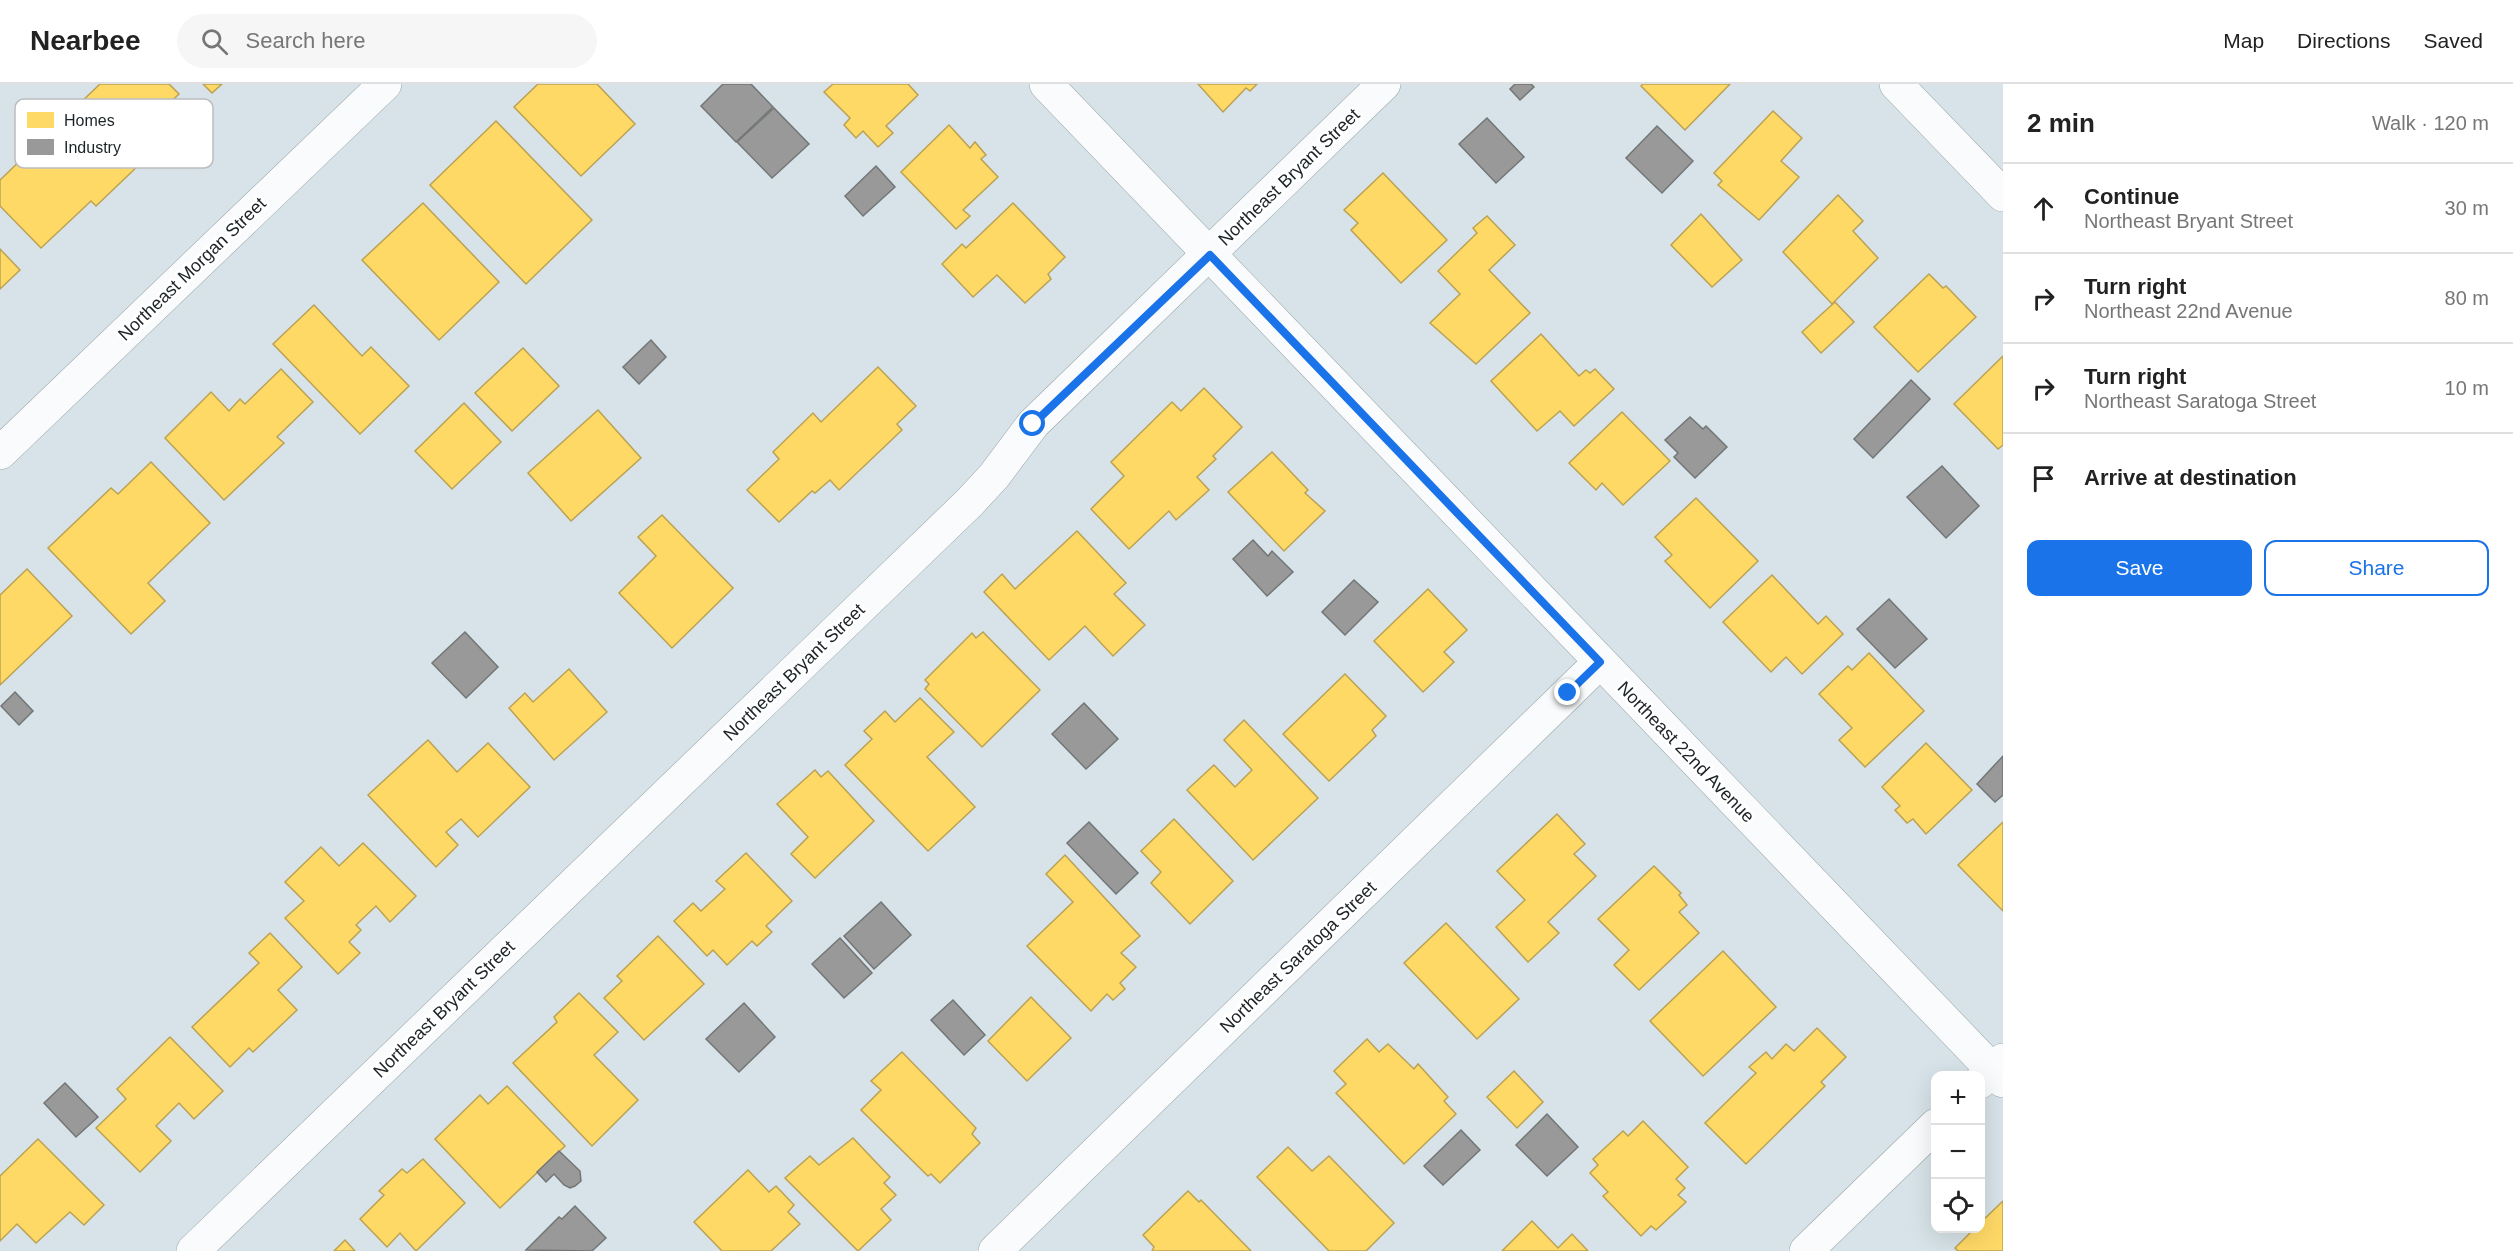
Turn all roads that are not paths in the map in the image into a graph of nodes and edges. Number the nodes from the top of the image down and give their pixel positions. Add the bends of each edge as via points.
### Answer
1 (385, 84) edge
2 (1046, 84) edge
3 (1384, 84) edge
4 (1896, 84) edge
5 (2003, 195) edge
6 (1210, 255) junction
7 (0, 453) edge
8 (1600, 662) junction
9 (1995, 1073) edge
10 (1931, 1129) edge
11 (193, 1251) edge
12 (995, 1251) edge
13 (1806, 1251) edge

1 - 7 street, Northeast Morgan Street
2 - 6 street, Northeast 22nd Avenue
3 - 6 street, Northeast Bryant Street
4 - 5 street
6 - 8 street, Northeast 22nd Avenue
6 - 11 street, Northeast Bryant Street via 1033,424 970,502
8 - 9 street, Northeast 22nd Avenue
8 - 12 street, Northeast Saratoga Street
10 - 13 street

